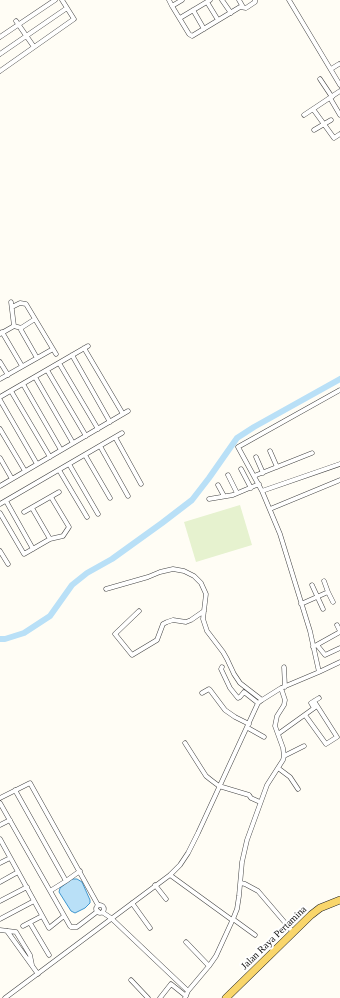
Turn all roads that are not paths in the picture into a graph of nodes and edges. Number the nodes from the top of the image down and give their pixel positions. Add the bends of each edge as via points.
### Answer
1 (55, 0) edge
2 (62, 0) edge
3 (169, 0) edge
4 (182, 0) edge
5 (222, 0) edge
6 (239, 0) edge
7 (255, 0) edge
8 (289, 0) edge
9 (208, 1) edge
10 (172, 6) junction
11 (243, 7) junction
12 (67, 8) junction
13 (193, 10) junction
14 (230, 13) junction
15 (180, 18) junction
16 (218, 20) junction
17 (17, 23) junction
18 (204, 29) junction
19 (26, 36) junction
20 (0, 37) edge
21 (34, 47) junction
22 (0, 54) edge
23 (339, 64) dead end
24 (331, 69) junction
25 (0, 71) edge
26 (320, 79) dead end
27 (339, 83) edge
28 (340, 91) edge
29 (331, 97) junction
30 (313, 109) junction
31 (304, 115) dead end
32 (340, 115) edge
33 (331, 120) dead end
34 (324, 124) junction
35 (314, 130) dead end
36 (340, 134) edge
37 (11, 302) dead end
38 (12, 308) junction
39 (35, 320) junction
40 (14, 326) junction
41 (21, 328) junction
42 (1, 333) edge
43 (88, 346) dead end
44 (84, 348) junction
45 (53, 349) junction
46 (56, 354) dead end
47 (72, 355) junction
48 (37, 358) junction
49 (0, 362) edge
50 (59, 363) junction
51 (22, 366) junction
52 (47, 370) junction
53 (8, 375) junction
54 (35, 377) junction
55 (0, 379) edge
56 (23, 384) junction
57 (340, 390) edge
58 (11, 391) junction
59 (0, 399) edge
60 (128, 411) dead end
61 (123, 414) junction
62 (110, 422) junction
63 (0, 429) edge
64 (98, 429) junction
65 (122, 433) dead end
66 (86, 436) junction
67 (115, 437) junction
68 (73, 443) junction
69 (100, 446) junction
70 (61, 450) junction
71 (270, 451) dead end
72 (312, 453) dead end
73 (85, 455) junction
74 (50, 457) junction
75 (256, 457) dead end
76 (0, 458) edge
77 (37, 464) junction
78 (69, 464) junction
79 (340, 464) edge
80 (277, 467) junction
81 (241, 469) dead end
82 (59, 470) junction
83 (25, 471) junction
84 (263, 473) junction
85 (228, 475) dead end
86 (254, 476) junction
87 (12, 479) junction
88 (340, 480) edge
89 (141, 484) dead end
90 (259, 484) junction
91 (218, 485) dead end
92 (0, 486) edge
93 (250, 488) junction
94 (262, 491) junction
95 (59, 492) dead end
96 (237, 493) junction
97 (128, 496) dead end
98 (224, 496) junction
99 (51, 497) junction
100 (110, 498) dead end
101 (209, 499) dead end
102 (6, 501) junction
103 (0, 504) edge
104 (32, 508) junction
105 (270, 509) junction
106 (24, 512) dead end
107 (0, 513) edge
108 (98, 514) dead end
109 (87, 517) dead end
110 (50, 539) junction
111 (33, 549) junction
112 (0, 550) edge
113 (8, 564) dead end
114 (324, 581) dead end
115 (312, 585) dead end
116 (106, 589) dead end
117 (328, 592) junction
118 (317, 597) junction
119 (333, 602) dead end
120 (301, 604) junction
121 (323, 609) dead end
122 (139, 611) dead end
123 (204, 611) junction
124 (337, 625) dead end
125 (340, 632) edge
126 (315, 646) junction
127 (340, 648) edge
128 (340, 662) edge
129 (222, 667) dead end
130 (284, 667) dead end
131 (319, 672) junction
132 (283, 688) junction
133 (202, 693) dead end
134 (319, 698) dead end
135 (260, 701) junction
136 (316, 707) junction
137 (306, 715) junction
138 (249, 726) junction
139 (278, 734) junction
140 (264, 737) dead end
141 (185, 743) dead end
142 (304, 746) dead end
143 (284, 756) junction
144 (278, 768) junction
145 (219, 786) junction
146 (15, 790) junction
147 (298, 790) dead end
148 (0, 798) edge
149 (260, 802) junction
150 (0, 803) edge
151 (10, 820) junction
152 (0, 825) edge
153 (1, 842) edge
154 (10, 858) junction
155 (0, 863) edge
156 (18, 872) junction
157 (80, 872) junction
158 (170, 874) junction
159 (66, 881) junction
160 (0, 882) edge
161 (241, 883) junction
162 (156, 885) junction
163 (26, 887) junction
164 (50, 891) junction
165 (166, 899) dead end
166 (340, 900) edge
167 (0, 901) edge
168 (34, 901) junction
169 (132, 903) junction
170 (100, 912) junction
171 (42, 916) junction
172 (64, 916) junction
173 (111, 918) junction
174 (0, 919) edge
175 (232, 920) junction
176 (30, 923) junction
177 (23, 926) dead end
178 (150, 928) dead end
179 (0, 930) edge
180 (293, 932) junction
181 (255, 935) dead end
182 (186, 942) dead end
183 (49, 955) dead end
184 (209, 966) junction
185 (38, 974) junction
186 (131, 980) dead end
187 (188, 991) junction
188 (186, 997) edge
189 (4, 998) edge
190 (148, 998) edge
191 (160, 998) edge
192 (226, 998) edge

1 - 17 street
2 - 12 street
3 - 10 street
4 - 10 street
5 - 14 street
6 - 11 street
7 - 11 street via 246,8
8 - 24 street
9 - 13 street
9 - 16 street
10 - 15 street
11 - 14 street
12 - 19 street
12 - 21 street via 74,19
13 - 15 street
13 - 18 street
14 - 16 street
15 - 18 street via 190,36
16 - 18 street
17 - 19 street
17 - 20 street
19 - 21 street
19 - 22 street
21 - 25 street
23 - 24 street
24 - 27 street
26 - 29 street
28 - 29 street
29 - 30 street
29 - 32 street
30 - 31 street
30 - 34 street
33 - 34 street
34 - 35 street
34 - 36 street via 334,138
37 - 38 street
38 - 39 street via 20,303 26,304
38 - 40 street
39 - 41 street
39 - 45 street
40 - 41 street
40 - 42 street
41 - 48 street
42 - 51 street
43 - 44 street
44 - 47 street
44 - 61 street
45 - 46 street
45 - 48 street
47 - 50 street
47 - 62 street
48 - 51 street
49 - 53 street
50 - 52 street
50 - 64 street
51 - 53 street
52 - 54 street
52 - 66 street
53 - 55 street
54 - 56 street
54 - 68 street
56 - 58 street
56 - 70 street
57 - 86 street via 239,446 238,449
58 - 59 street
58 - 74 street
59 - 77 street
60 - 61 street
61 - 62 street
62 - 64 street
63 - 83 street
64 - 66 street
65 - 67 street
66 - 68 street
67 - 69 street
67 - 89 street
68 - 70 street
69 - 73 street
69 - 97 street
70 - 74 street
71 - 80 street
72 - 80 street
73 - 78 street
73 - 100 street
74 - 77 street
75 - 84 street
76 - 87 street
77 - 83 street
78 - 82 street
78 - 108 street
79 - 94 street
80 - 84 street
81 - 93 street
82 - 102 street
82 - 109 street
83 - 87 street
84 - 86 street
85 - 96 street
86 - 90 street
87 - 92 street
88 - 105 street
90 - 93 street
90 - 94 street
91 - 98 street
93 - 96 street
94 - 105 street
95 - 99 street
96 - 98 street
98 - 101 street
99 - 104 street
99 - 110 street via 69,527 63,536
102 - 103 street
102 - 111 street
104 - 106 street
104 - 110 street
105 - 120 street
107 - 111 street via 24,554
110 - 111 street
112 - 113 street
114 - 117 street
115 - 118 street
116 - 123 street via 160,572 173,569 184,571 194,576 205,590
117 - 118 street
117 - 119 street
118 - 120 street
118 - 121 street
120 - 126 street
122 - 123 street via 115,634 132,655 157,640 163,624 173,620 186,622
123 - 135 street via 206,631 227,659 234,674
124 - 125 street
125 - 126 street
126 - 127 street via 325,655
126 - 131 street
128 - 131 street
129 - 135 street via 230,688 238,698 244,692
130 - 132 street
131 - 132 street
132 - 135 street
132 - 139 street via 285,700 275,722
133 - 138 street via 209,689 225,710
134 - 136 street via 311,703
135 - 138 street
136 - 137 street
136 - 137 street via 337,737 326,744
137 - 139 street
138 - 140 street
138 - 145 street
139 - 143 street
141 - 145 street via 206,776
142 - 143 street
143 - 144 street
144 - 147 street via 290,777
144 - 149 street via 266,785
145 - 149 street via 249,795
145 - 158 street via 188,853
146 - 148 street
146 - 157 street via 30,783
146 - 159 street
149 - 161 street via 246,840
150 - 151 street
151 - 152 street
151 - 164 street
153 - 154 street
154 - 155 street
154 - 156 street
156 - 160 street
156 - 163 street
157 - 159 street
157 - 170 street
158 - 162 street
158 - 175 street
159 - 164 street
161 - 175 street via 237,909
161 - 180 street via 258,891
162 - 165 street
162 - 169 street
163 - 167 street
163 - 168 street
164 - 172 street
166 - 180 main road, Jalan Raya Pertamina via 320,908
168 - 171 street
168 - 174 street
169 - 173 street
169 - 178 street
170 - 172 street via 75,928 70,926
170 - 173 street
171 - 172 street via 49,928
171 - 176 street
173 - 185 street
173 - 187 street
175 - 181 street
175 - 184 street
176 - 177 street
176 - 183 street
179 - 185 street via 7,931
180 - 192 main road, Jalan Raya Pertamina
182 - 184 street
184 - 187 street
185 - 189 street
186 - 190 street
187 - 188 street
188 - 191 street via 171,984

